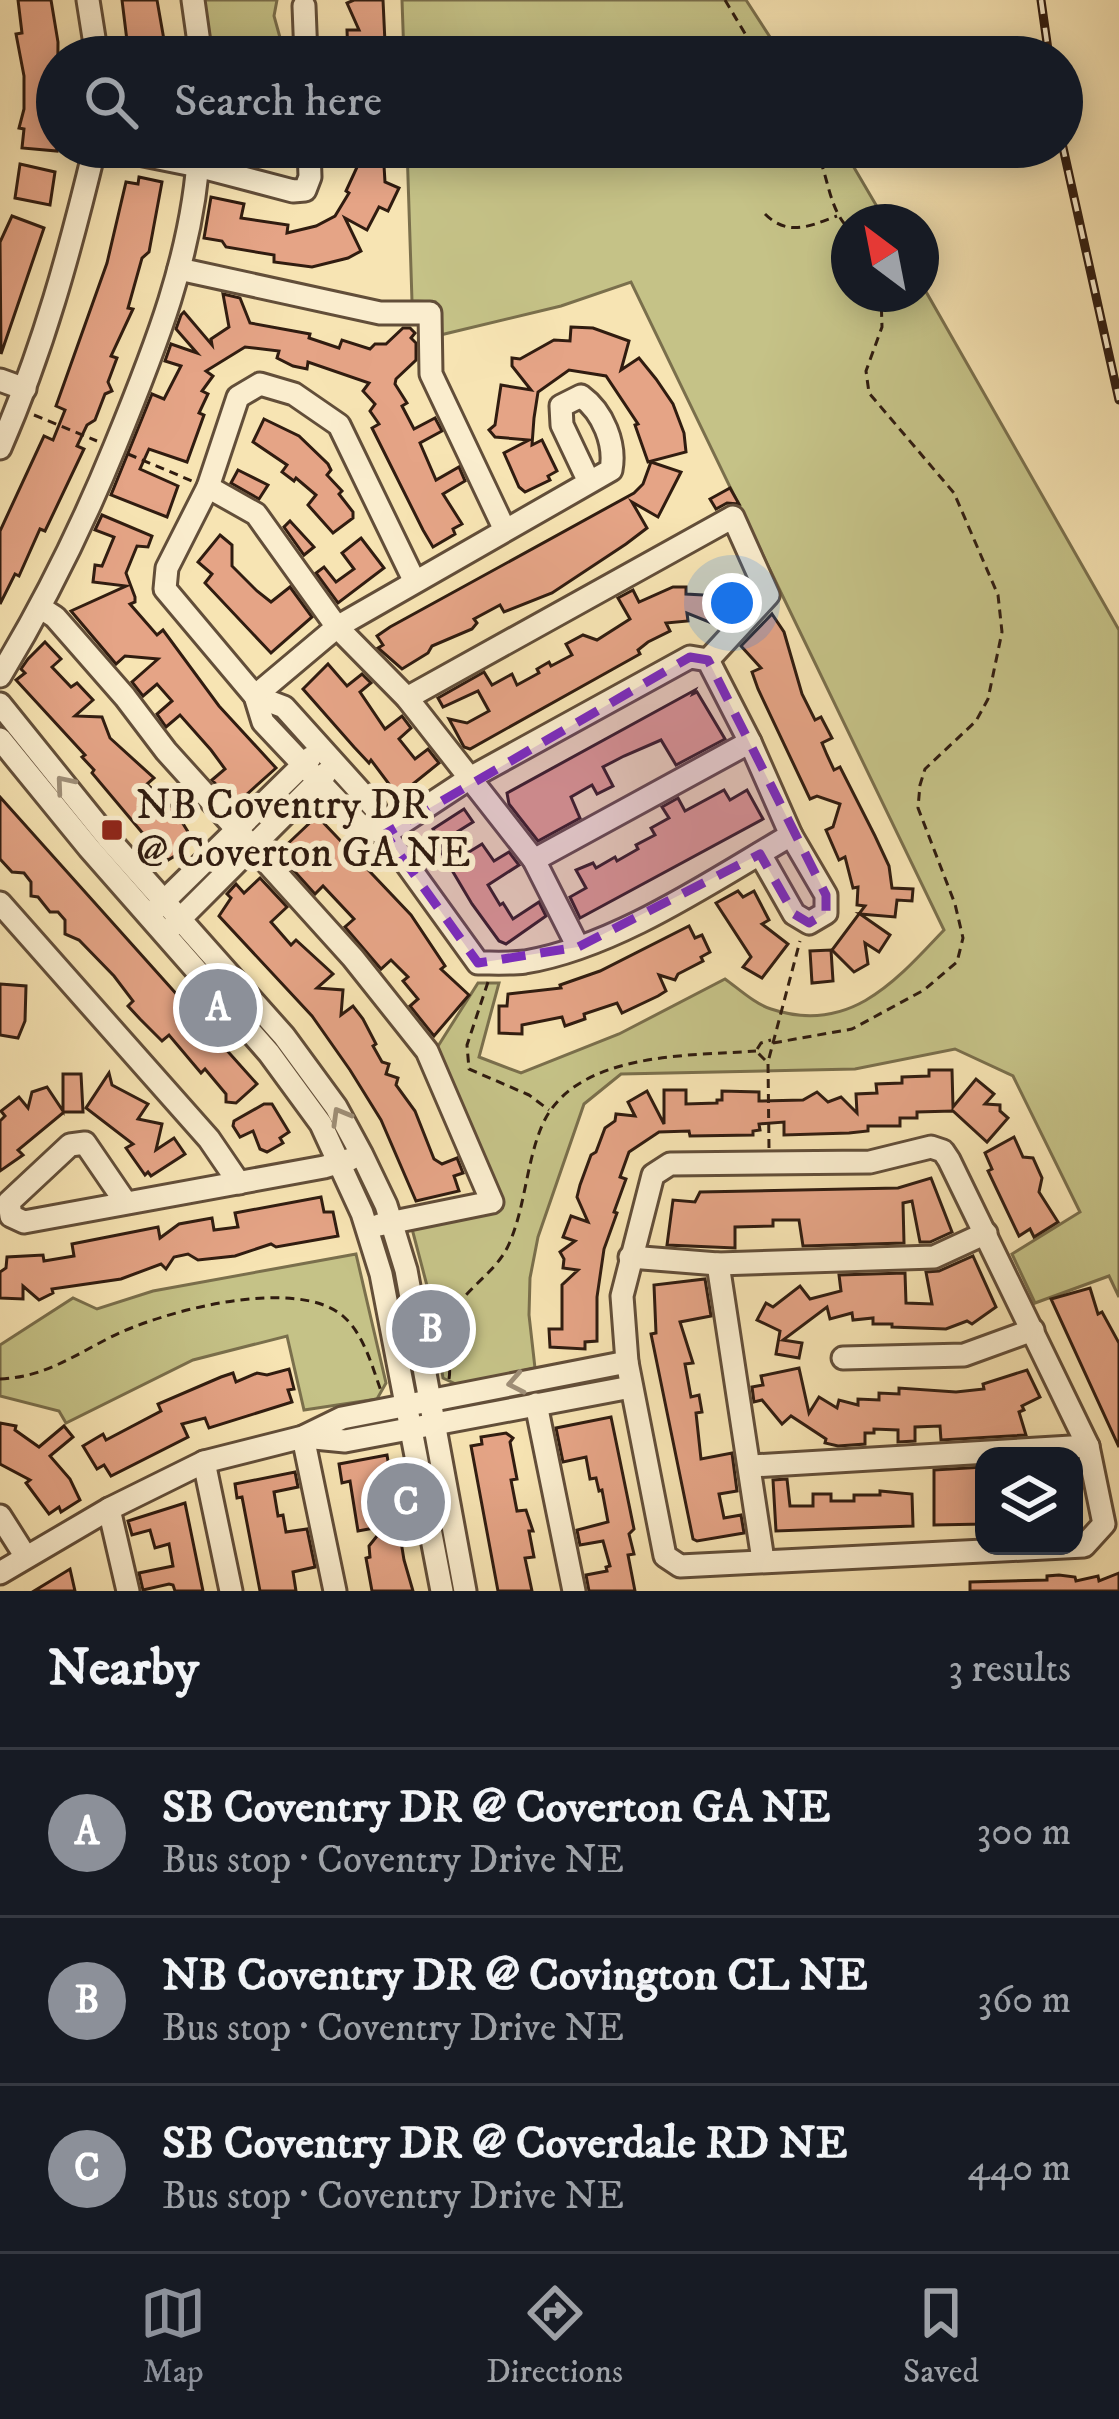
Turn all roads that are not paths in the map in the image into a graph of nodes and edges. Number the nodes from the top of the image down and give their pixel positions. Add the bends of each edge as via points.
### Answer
1 (88, 0) edge
2 (193, 0) edge
3 (304, 6) dead end
4 (94, 36) edge
5 (198, 36) edge
6 (305, 36) edge
7 (93, 168) edge
8 (197, 168) edge
9 (231, 168) edge
10 (310, 168) edge
11 (178, 269) junction
12 (0, 380) edge
13 (25, 389) junction
14 (0, 448) edge
15 (589, 482) dead end
16 (208, 487) junction
17 (504, 528) junction
18 (414, 580) junction
19 (40, 608) junction
20 (338, 627) junction
21 (708, 660) junction
22 (0, 676) edge
23 (255, 696) junction
24 (407, 698) junction
25 (0, 704) edge
26 (0, 739) edge
27 (750, 742) junction
28 (319, 764) junction
29 (470, 778) junction
30 (235, 829) junction
31 (385, 834) junction
32 (791, 836) junction
33 (251, 847) junction
34 (760, 854) junction
35 (534, 860) junction
36 (0, 903) edge
37 (165, 917) junction
38 (578, 947) junction
39 (362, 1155) junction
40 (340, 1163) junction
41 (239, 1183) junction
42 (126, 1203) junction
43 (391, 1222) junction
44 (367, 1228) junction
45 (986, 1233) junction
46 (630, 1257) junction
47 (718, 1264) junction
48 (1033, 1330) junction
49 (843, 1358) dead end
50 (626, 1362) junction
51 (631, 1387) junction
52 (430, 1400) junction
53 (536, 1404) junction
54 (406, 1405) junction
55 (434, 1424) junction
56 (410, 1428) junction
57 (303, 1437) junction
58 (1088, 1446) junction
59 (204, 1462) junction
60 (752, 1466) junction
61 (109, 1509) junction
62 (0, 1516) edge
63 (26, 1557) junction
64 (763, 1560) junction
65 (0, 1573) edge
66 (128, 1591) edge
67 (231, 1591) edge
68 (335, 1591) edge
69 (442, 1591) edge
70 (465, 1591) edge
71 (574, 1591) edge

1 - 4 street
2 - 5 street
3 - 6 street
7 - 13 street
8 - 11 street
9 - 10 street via 293,191 305,190
11 - 17 street via 380,313 430,313 431,374
11 - 19 street via 143,380
12 - 13 street
13 - 14 street
15 - 17 street
16 - 18 street via 238,397 260,384 294,394 339,425
16 - 20 street via 256,514
16 - 23 street via 167,568 165,590
17 - 18 street
18 - 20 street
19 - 22 street
19 - 30 street via 56,617
20 - 23 street
20 - 24 street
21 - 24 street via 768,595 733,517
21 - 27 street
21 - 29 street via 690,657
23 - 28 street via 284,707
24 - 29 street
37 -> 25 street
26 - 37 street
27 - 32 street
27 - 35 street
28 - 30 street
28 - 31 street via 359,824
28 - 33 street
29 - 31 street
29 - 35 street
30 - 33 street
30 - 37 street
31 - 38 street via 478,963 524,962
32 - 34 street
32 - 34 street via 826,895 826,913 808,923 794,914
33 - 37 street
33 - 43 street via 427,1051 492,1202
34 - 38 street
35 - 38 street
36 - 41 street
39 -> 37 street via 284,1036
37 - 40 street via 288,1076
39 - 40 street
39 - 43 street
40 - 41 street
40 - 44 street
41 - 42 street
42 - 42 street via 85,1143 70,1145 9,1202 11,1216 24,1222
43 - 44 street
43 - 52 street
44 - 54 street
45 - 46 street via 949,1160 931,1147 870,1162 670,1164 653,1175
45 - 47 street via 934,1257
45 - 48 street
46 - 47 street
46 - 50 street via 622,1296
47 - 60 street
48 - 49 street via 964,1355
48 - 58 street
50 - 51 street
50 -> 52 street
51 - 53 street
51 - 64 street via 665,1556 680,1566
52 - 54 street
52 - 55 street
53 - 55 street
53 - 71 street
54 - 56 street
54 - 57 street via 342,1418
55 - 56 street
55 - 70 street
56 - 57 street via 345,1441
56 - 69 street
57 - 59 street
57 - 68 street
58 - 60 street
58 - 64 street via 1104,1524 1084,1546
59 - 61 street
59 - 67 street
60 - 64 street
61 - 63 street
61 - 66 street
62 - 63 street
63 - 65 street

